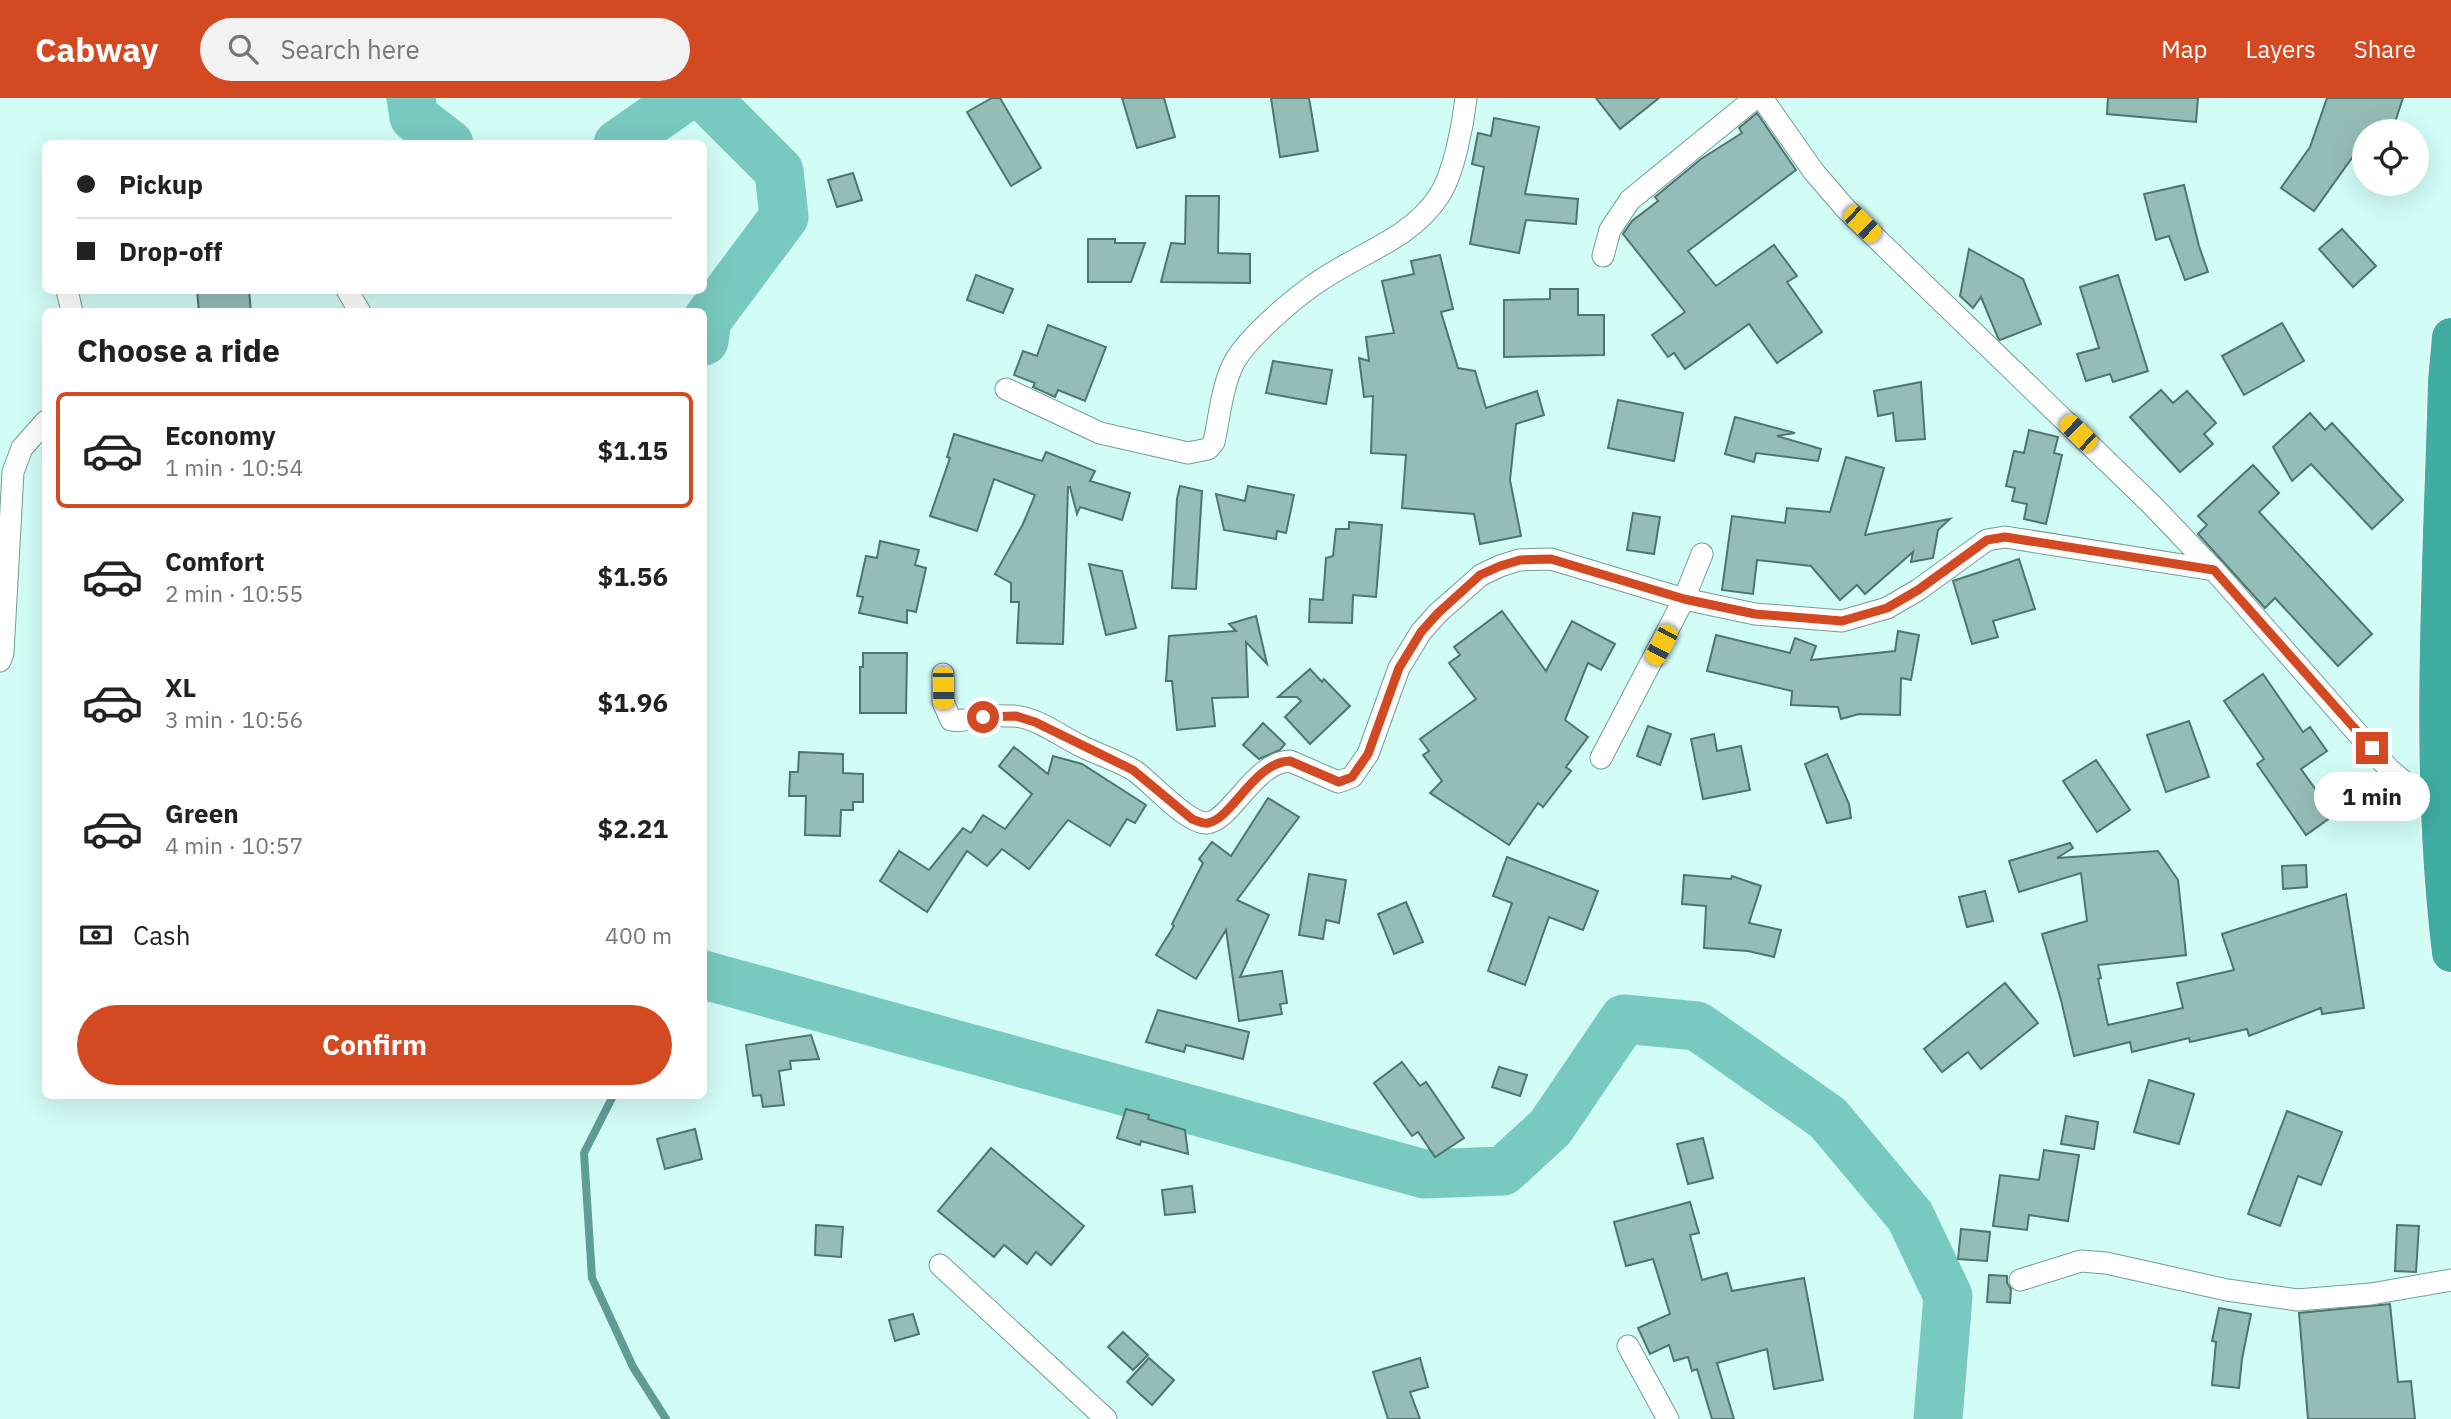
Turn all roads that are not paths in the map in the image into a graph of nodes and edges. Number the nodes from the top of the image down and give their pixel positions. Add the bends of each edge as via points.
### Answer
1 (1466, 98) edge
2 (1755, 98) edge
3 (1762, 98) edge
4 (1603, 256) dead end
5 (2451, 337) edge
6 (1006, 389) dead end
7 (42, 426) edge
8 (1702, 554) dead end
9 (2214, 570) junction
10 (1684, 599) junction
11 (0, 662) edge
12 (943, 674) dead end
13 (1601, 758) dead end
14 (2440, 812) junction
15 (2451, 953) edge
16 (940, 1265) dead end
17 (2020, 1280) dead end
18 (2451, 1280) edge
19 (1628, 1346) dead end
20 (1107, 1419) edge
21 (1668, 1419) edge

1 - 6 street via 1453,162 1441,194 1419,221 1318,281 1248,345 1228,378 1214,442 1208,449 1188,453 1100,433
2 - 4 street via 1630,200 1610,230
3 - 9 street via 1845,208
5 - 14 highway
7 - 11 street via 22,448 13,472
8 - 10 street
9 - 10 street via 2005,537 1987,540 1887,608 1842,621 1755,614
9 - 14 street via 2389,769
10 - 12 street via 1551,559 1520,560 1480,575 1438,613 1407,652 1368,754 1352,777 1339,782 1283,761 1255,779 1221,815 1204,823 1192,819 1133,770 1035,722 1016,716 951,720 943,702
10 - 13 street
14 - 15 highway
16 - 20 street
17 - 18 street via 2081,1261 2297,1300 2371,1294
19 - 21 street

